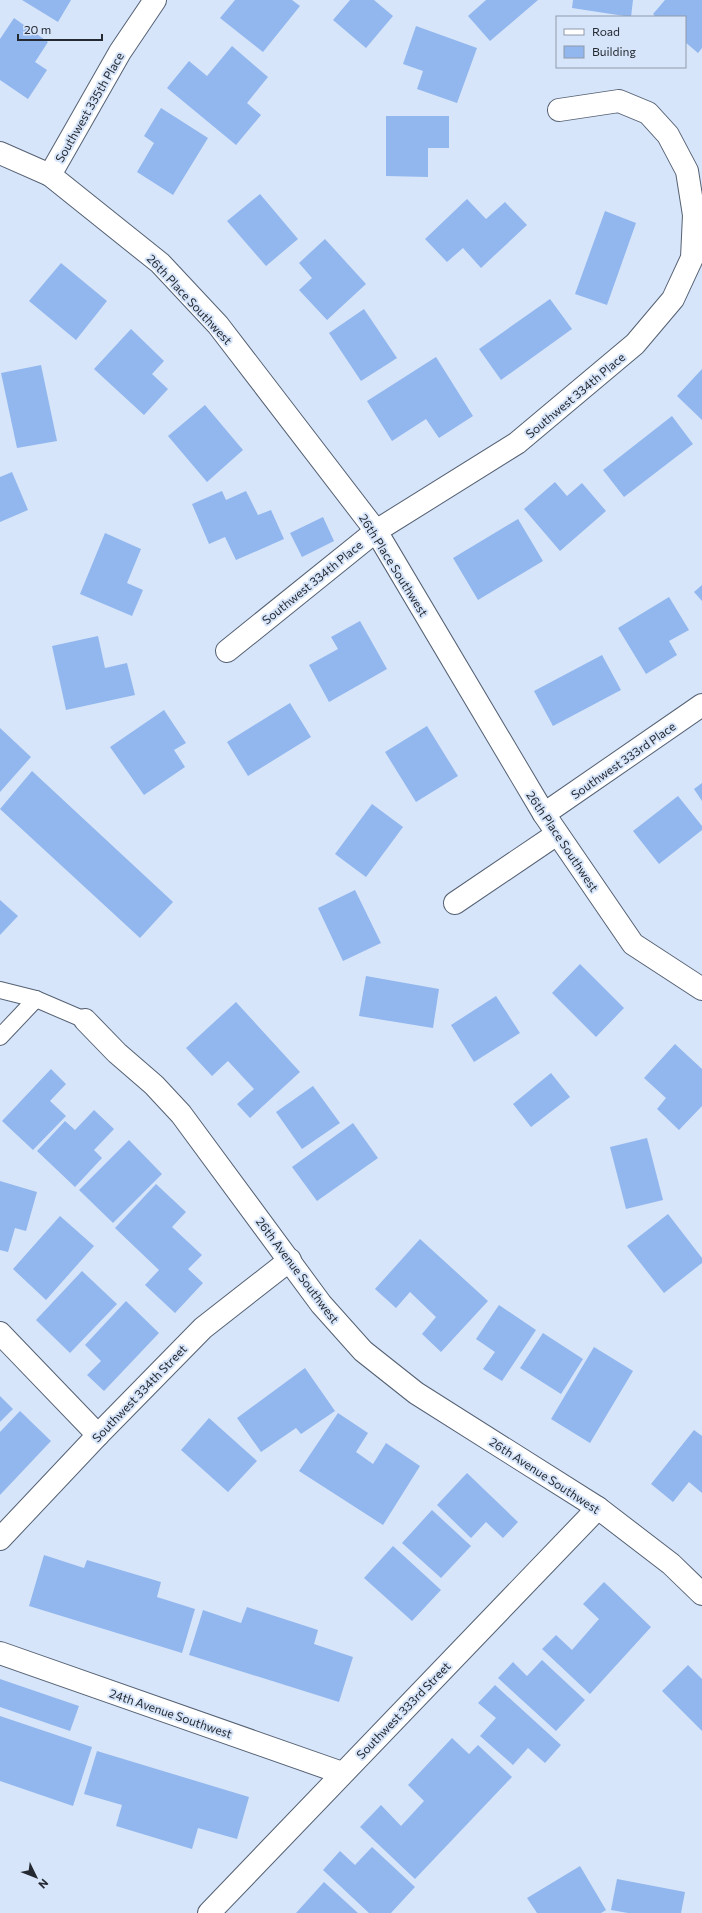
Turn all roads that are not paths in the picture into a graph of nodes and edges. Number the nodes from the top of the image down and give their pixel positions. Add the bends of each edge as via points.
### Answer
1 (154, 0) edge
2 (559, 110) dead end
3 (0, 154) edge
4 (50, 175) junction
5 (376, 531) junction
6 (227, 651) dead end
7 (702, 705) edge
8 (544, 814) junction
9 (557, 834) junction
10 (455, 903) dead end
11 (702, 989) edge
12 (0, 990) edge
13 (36, 999) junction
14 (85, 1020) joint
15 (0, 1037) edge
16 (290, 1260) junction
17 (0, 1333) edge
18 (98, 1435) junction
19 (598, 1508) junction
20 (0, 1539) edge
21 (702, 1594) edge
22 (0, 1653) edge
23 (342, 1773) junction
24 (209, 1913) edge

1 - 4 street, Southwest 335th Place via 120,52
2 - 5 street, Southwest 334th Place via 619,101 648,113 668,135 687,171 694,215 692,258 673,299 635,344 585,388 517,443
3 - 4 street, 26th Place Southwest
4 - 5 street, 26th Place Southwest via 160,263 218,325
5 - 6 street, Southwest 334th Place
5 - 8 street, 26th Place Southwest
7 - 8 street, Southwest 333rd Place
8 - 9 street, 26th Place Southwest
9 - 10 street
9 - 11 street, 26th Place Southwest via 633,944
12 - 13 lane
13 - 14 lane
13 - 15 lane
14 - 16 street, 26th Avenue Southwest via 181,1114
16 - 18 street, Southwest 334th Street via 203,1328
16 - 19 street, 26th Avenue Southwest via 321,1304 364,1352 416,1393
17 - 18 street
18 - 20 street, Southwest 334th Street
19 - 21 street, 26th Avenue Southwest via 671,1564
19 - 23 street, Southwest 333rd Street
22 - 23 street, 24th Avenue Southwest
23 - 24 street, Southwest 333rd Street

